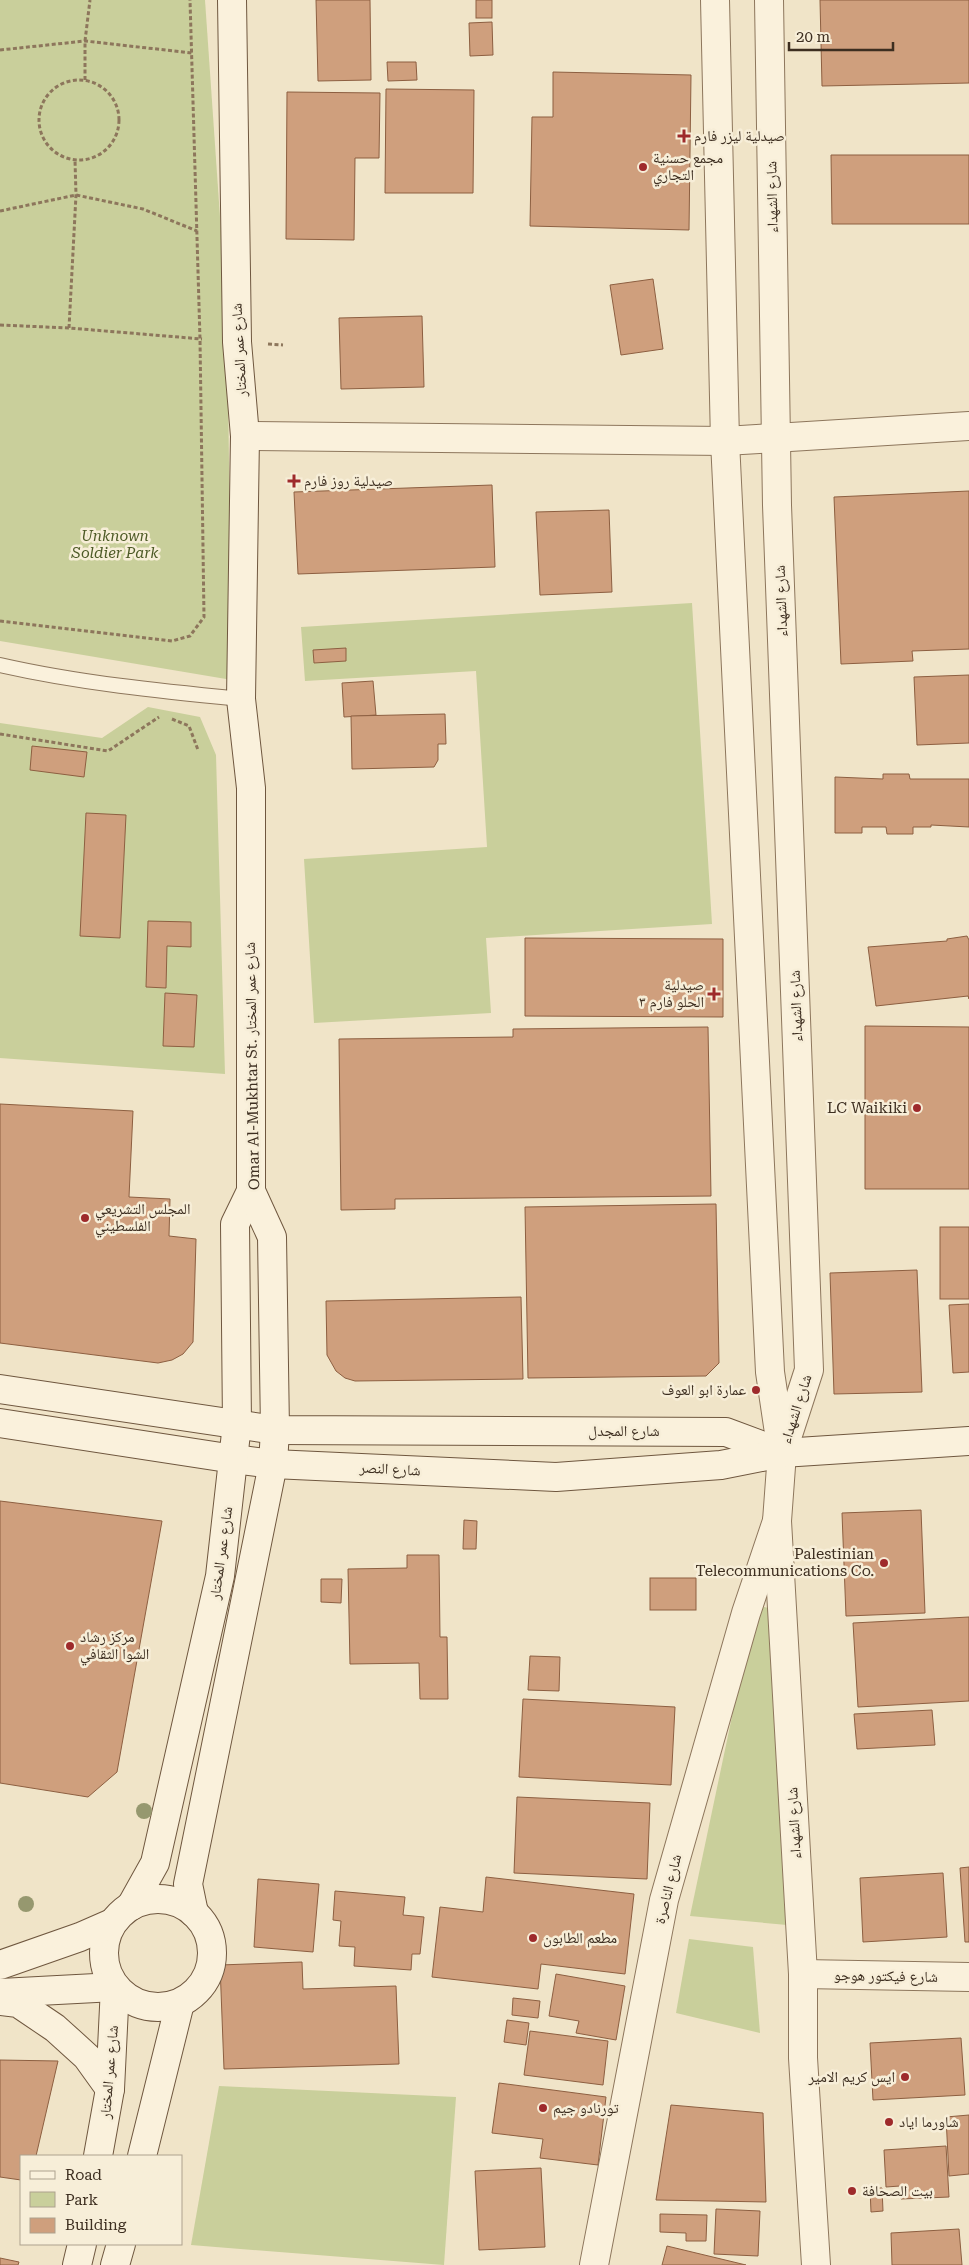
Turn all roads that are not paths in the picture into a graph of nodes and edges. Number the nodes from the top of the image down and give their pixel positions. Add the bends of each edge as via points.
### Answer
1 (232, 0) edge
2 (715, 0) edge
3 (769, 0) edge
4 (969, 426) edge
5 (245, 436) junction
6 (776, 437) junction
7 (725, 441) junction
8 (0, 665) edge
9 (241, 699) junction
10 (251, 1191) junction
11 (0, 1389) edge
12 (0, 1424) edge
13 (237, 1424) junction
14 (275, 1430) junction
15 (969, 1441) edge
16 (782, 1453) junction
17 (234, 1460) junction
18 (273, 1464) junction
19 (777, 1521) junction
20 (194, 1913) junction
21 (122, 1915) junction
22 (0, 1965) edge
23 (803, 1974) junction
24 (969, 1977) edge
25 (115, 1986) junction
26 (0, 1993) edge
27 (0, 2001) edge
28 (180, 2002) junction
29 (110, 2089) junction
30 (98, 2155) edge
31 (142, 2155) edge
32 (82, 2245) edge
33 (121, 2245) edge
34 (77, 2265) edge
35 (115, 2265) edge
36 (594, 2265) edge
37 (816, 2265) edge

1 - 5 main road, شارع عمر المختار via 237,342
2 - 7 main road, شارع الشهداء
3 - 6 main road, شارع الشهداء
4 - 6 main road
5 - 7 main road
5 - 9 main road, شارع عمر المختار
6 - 7 main road
6 - 16 main road, شارع الشهداء via 809,1370
7 - 16 main road, شارع الشهداء via 770,1372
8 - 9 lane via 48,676
9 - 10 main road, Omar Al-Mukhtar St. شارع عمر المختار via 251,788
10 - 13 main road, شارع عمر المختار via 235,1224
10 - 14 main road, Omar Al-Mukhtar St. شارع عمر المختار via 272,1237
11 - 13 main road
12 - 17 main road, شارع النصر
13 - 14 main road
13 - 17 main road, شارع عمر المختار
14 - 16 main road, شارع المجدل via 726,1432
14 - 18 main road, شارع عمر المختار
15 - 16 main road, شارع المجدل
16 - 18 main road, شارع النصر via 721,1465 556,1477
16 - 19 main road
17 - 18 main road, شارع النصر
17 - 21 main road, شارع عمر المختار via 220,1576 155,1862
18 - 20 main road, شارع عمر المختار via 188,1884
19 - 23 main road, شارع الشهداء
19 - 36 main road, شارع الناصرة via 746,1613 664,1900
20 - 21 main road via 179,1903 162,1899 144,1900
20 - 28 main road via 205,1927 211,1944 211,1962 195,1993
21 - 22 main road via 80,1937
21 - 25 main road via 106,1935 103,1953 106,1971
23 - 24 main road, شارع فيكتور هوجو
23 - 37 main road, شارع الشهداء via 803,2058
25 - 26 main road
25 - 28 main road via 144,2006 162,2007
25 - 29 main road, شارع عمر المختار
27 - 29 main road via 18,2003 55,2028 87,2057
28 - 31 main road
29 - 30 main road, شارع عمر المختار
32 - 34 main road
33 - 35 main road

